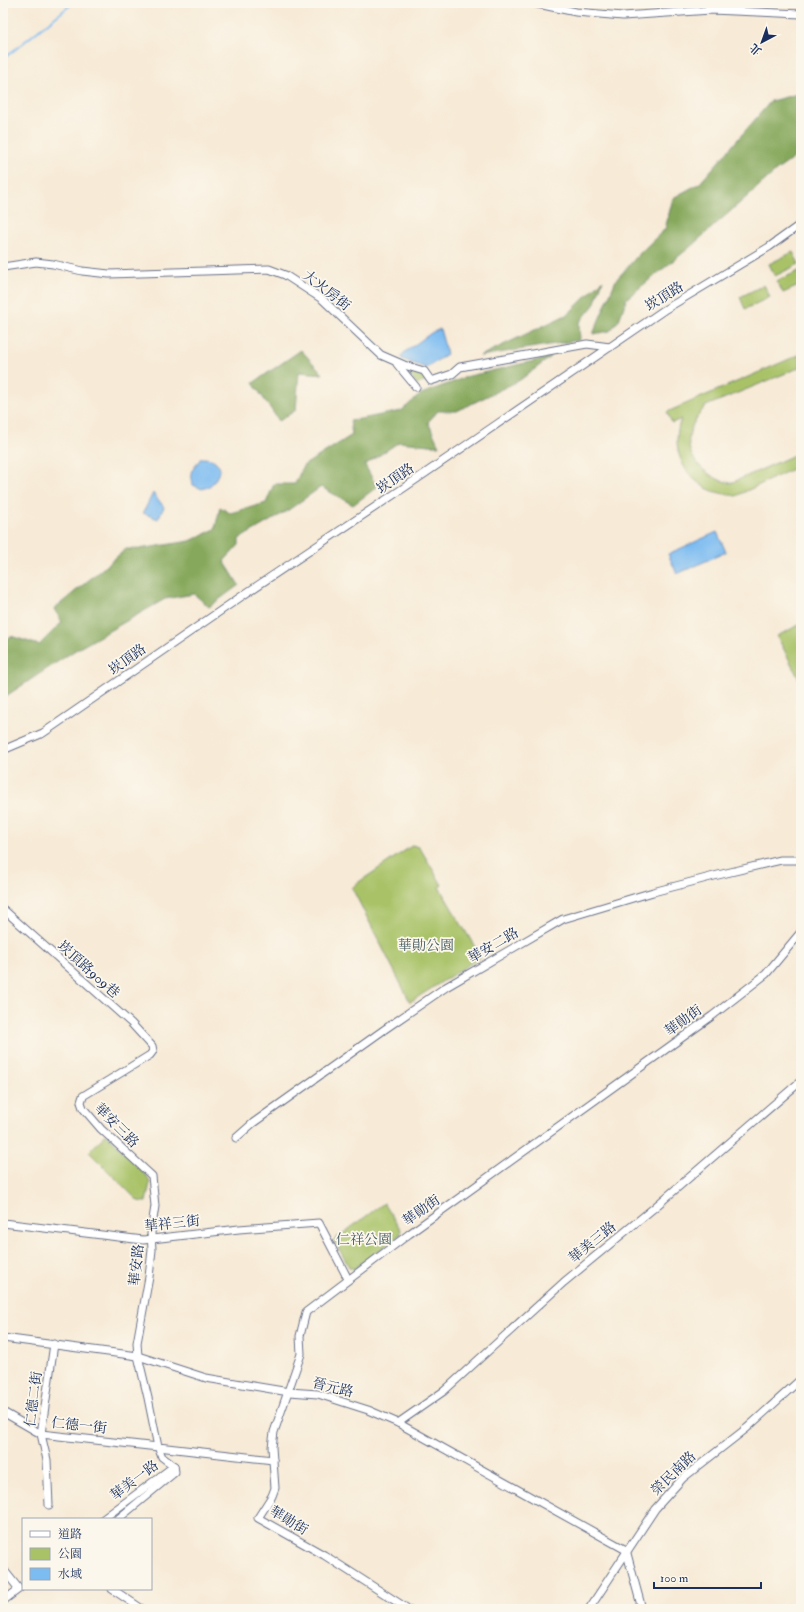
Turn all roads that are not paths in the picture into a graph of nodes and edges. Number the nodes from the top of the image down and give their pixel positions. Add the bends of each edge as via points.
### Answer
1 (533, 3) edge
2 (801, 14) edge
3 (801, 224) edge
4 (3, 267) edge
5 (610, 347) junction
6 (395, 361) junction
7 (416, 387) dead end
8 (3, 750) edge
9 (801, 860) edge
10 (3, 909) edge
11 (801, 932) edge
12 (153, 1051) joint
13 (801, 1081) edge
14 (236, 1138) dead end
15 (152, 1176) joint
16 (3, 1223) edge
17 (152, 1239) junction
18 (348, 1278) junction
19 (3, 1338) edge
20 (54, 1344) junction
21 (138, 1356) junction
22 (801, 1379) edge
23 (289, 1392) junction
24 (3, 1412) edge
25 (398, 1423) junction
26 (41, 1434) junction
27 (158, 1447) junction
28 (273, 1460) junction
29 (174, 1466) junction
30 (49, 1505) dead end
31 (104, 1518) edge
32 (119, 1518) edge
33 (626, 1550) junction
34 (3, 1569) edge
35 (22, 1587) edge
36 (114, 1590) edge
37 (3, 1601) edge
38 (142, 1609) edge
39 (408, 1609) edge
40 (589, 1609) edge
41 (642, 1609) edge

1 - 2 street via 576,12 623,16 710,10
3 - 5 street, 崁頂路 via 769,247 664,310
4 - 6 street, 大火房街 via 36,262 110,274 269,269 285,275 316,295 381,355
5 - 6 street, 大火房街 via 587,344 460,367 452,374 431,381 424,371
5 - 8 street, 崁頂路 via 43,734
6 - 7 street
9 - 14 street, 華安二路 via 781,860 718,875 563,919 446,987 385,1028
10 - 12 street, 崁頂路909巷 via 131,1023 152,1046
11 - 18 street, 華勛街 via 766,974 712,1016
12 - 15 street, 華安三路 via 83,1096 81,1102 101,1129
13 - 25 street, 華美三路 via 564,1282 444,1391
15 - 17 street, 華安路 via 155,1206
16 - 17 street, 華祥三街
17 - 18 street, 華祥三街 via 246,1228 320,1223
17 - 21 street, 華安路 via 149,1277 137,1343
18 - 23 street, 華勛街 via 306,1312 300,1336 301,1354
19 - 20 street, 晉元路
20 - 21 street, 晉元路
20 - 26 street, 仁德二街
21 - 23 street, 晉元路 via 206,1378
21 - 27 street
22 - 33 street, 榮民南路 via 747,1428 683,1478 655,1509
23 - 25 street, 晉元路 via 323,1396 368,1410
23 - 28 street, 華勛街 via 274,1432
24 - 26 street, 仁德一街
25 - 33 street, 晉元路
26 - 27 street, 仁德一街
26 - 30 street, 仁德二街 via 47,1460
27 - 28 street, 仁德一街
27 - 29 street via 162,1457
28 - 39 street, 華勛街 via 275,1488 258,1518 324,1555
29 - 31 street, 華美一路
29 - 32 street, 華美一路 via 175,1472
33 - 40 street, 榮民南路
33 - 41 street
34 - 35 street
35 - 37 street
36 - 38 street

